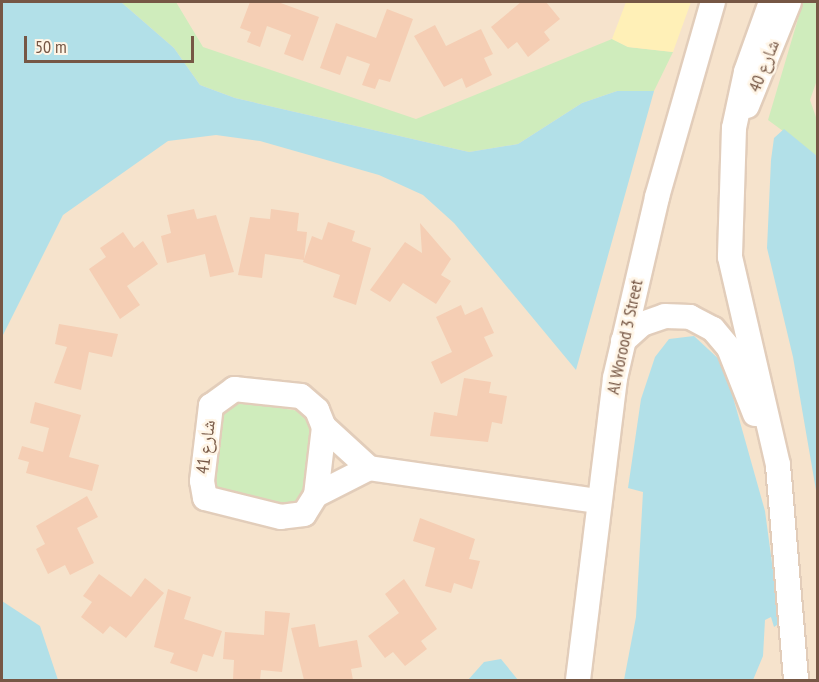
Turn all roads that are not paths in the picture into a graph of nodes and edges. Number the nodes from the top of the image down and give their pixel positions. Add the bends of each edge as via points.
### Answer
1 (713, 2) edge
2 (771, 2) edge
3 (789, 2) edge
4 (734, 128) junction
5 (623, 341) junction
6 (324, 427) junction
7 (778, 465) junction
8 (369, 468) junction
9 (316, 495) junction
10 (597, 501) junction
11 (578, 681) edge
12 (796, 681) edge

1 - 5 street, Al Worood 3 Street
2 - 4 street via 746,72
3 - 4 street, شارع 40 via 763,75
4 - 7 street via 730,257
5 - 7 street via 642,324 665,316 690,317 713,329 729,348
5 - 10 street, Al Worood 3 Street
6 - 8 street, شارع 41
6 - 9 street
6 - 9 street, شارع 41 via 317,410 301,396 227,390 211,406 202,481 212,503 281,517 304,514
7 - 12 street
8 - 9 street, شارع 41
8 - 10 street
10 - 11 street, Al Worood 3 Street

